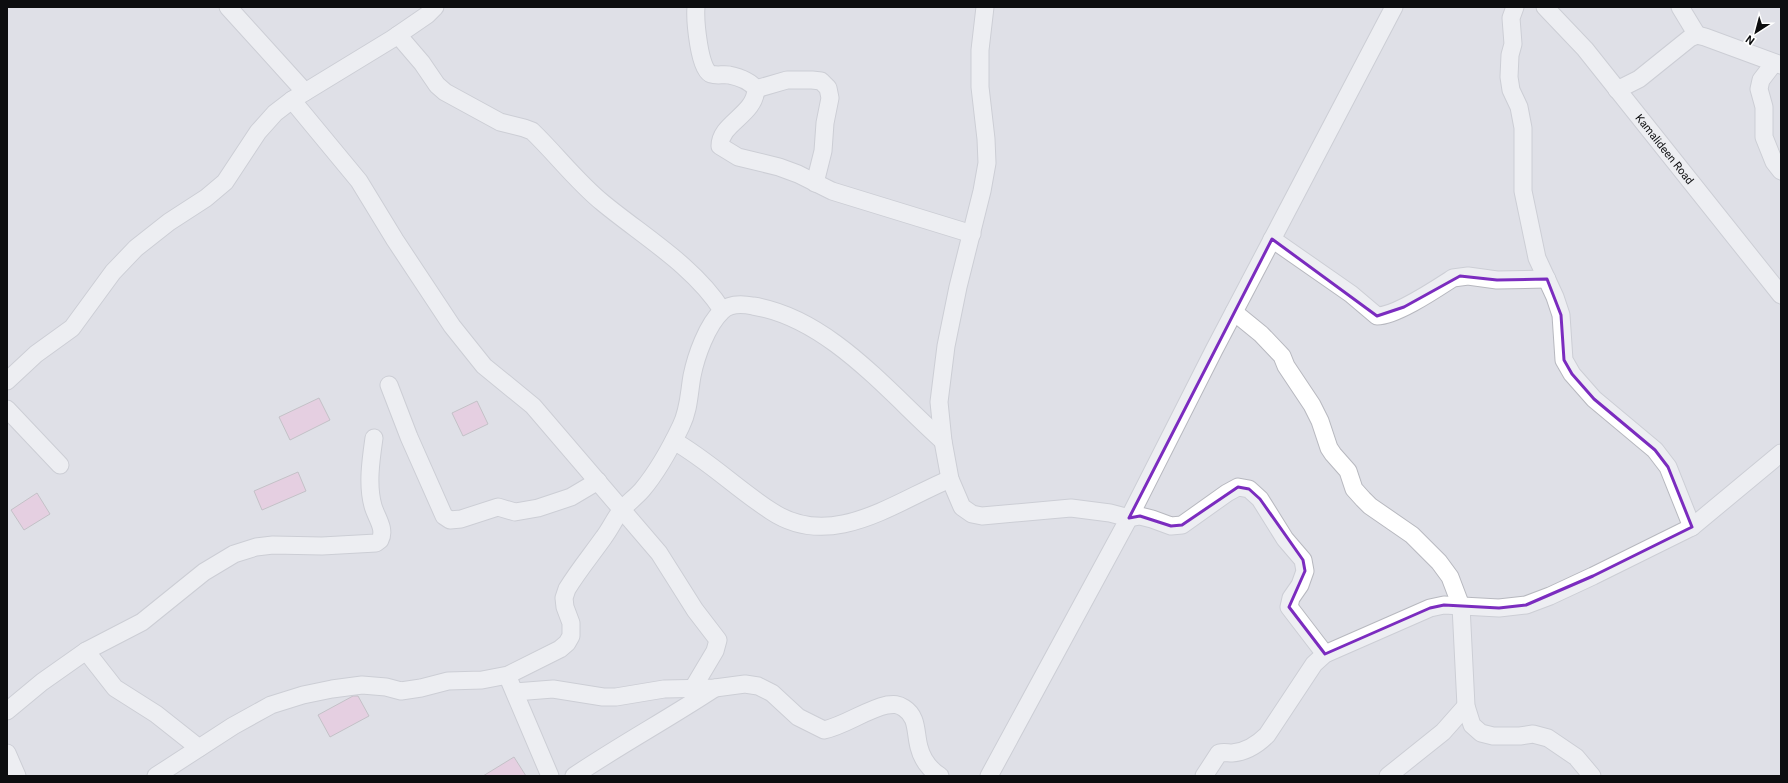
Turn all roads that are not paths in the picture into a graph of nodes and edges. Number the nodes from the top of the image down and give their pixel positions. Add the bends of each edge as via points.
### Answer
1 (228, 7) edge
2 (435, 7) edge
3 (696, 7) edge
4 (1394, 7) edge
5 (1514, 7) edge
6 (1545, 7) edge
7 (1680, 7) edge
8 (981, 11) edge
9 (398, 35) junction
10 (1697, 35) junction
11 (1778, 64) edge
12 (756, 89) junction
13 (1617, 90) junction
14 (298, 96) junction
15 (1781, 171) edge
16 (815, 184) junction
17 (972, 234) junction
18 (1272, 239) junction
19 (1547, 279) junction
20 (1781, 294) edge
21 (722, 310) junction
22 (1234, 312) junction
23 (7, 381) edge
24 (389, 385) dead end
25 (7, 409) edge
26 (374, 438) dead end
27 (674, 441) junction
28 (943, 441) junction
29 (1781, 453) edge
30 (60, 465) dead end
31 (950, 479) junction
32 (598, 481) junction
33 (621, 510) junction
34 (1129, 518) junction
35 (1692, 527) junction
36 (1461, 606) junction
37 (86, 651) junction
38 (1325, 654) junction
39 (508, 675) junction
40 (693, 688) junction
41 (715, 688) junction
42 (515, 692) junction
43 (1466, 706) junction
44 (7, 711) edge
45 (199, 748) junction
46 (7, 753) edge
47 (993, 773) edge
48 (16, 776) edge
49 (156, 776) edge
50 (550, 776) edge
51 (574, 776) edge
52 (940, 776) edge
53 (1204, 776) edge
54 (1388, 776) edge
55 (1592, 776) edge

1 - 14 street
2 - 9 street
3 - 12 street via 697,31 706,72 742,79
4 - 18 street
5 - 19 street via 1511,18 1511,90 1521,117 1523,191 1537,258
6 - 13 street, Kamalideen Road via 1585,49
7 - 10 street
8 - 17 street via 980,87 987,163
9 - 14 street
9 - 21 street via 445,92 500,122 532,131 603,203 696,279 713,296
10 - 11 street
10 - 13 street via 1639,79
11 - 15 street via 1761,80 1759,89 1764,107 1764,137 1767,149
12 - 16 street via 749,109 726,131 720,146 738,157 779,167
12 - 16 street via 787,80 820,81 828,88 830,98 823,151
13 - 20 street, Kamalideen Road
14 - 23 street via 275,113 258,132 225,182 136,248 113,272 72,328 36,354
14 - 32 street via 359,180 452,326 484,366 532,406
16 - 17 street via 854,199
17 - 28 street via 958,287 941,379 939,402
18 - 19 street via 1351,294 1377,316 1404,307 1452,278 1460,276 1497,280
18 - 22 street
19 - 35 street via 1561,315 1564,360 1569,369 1594,398 1655,450 1668,467
21 - 27 street via 703,339 692,376 685,419
21 - 28 street via 730,305 765,308 802,322 832,341 868,370
22 - 34 street
22 - 36 street via 1261,334 1282,356 1317,416 1329,448 1348,471 1354,489 1370,506 1412,535 1439,562 1450,577
24 - 32 street via 444,516 450,520 498,508 515,512 538,508 571,498
25 - 30 street
26 - 37 street via 371,494 383,532 376,543 273,546 243,550 204,572 142,622
27 - 31 street via 770,510 791,522 816,527 844,524 869,516 896,506
27 - 33 street via 642,490
28 - 31 street
29 - 35 street
31 - 34 street via 962,507 972,514 982,516 1071,508 1110,512
32 - 33 street
33 - 39 street via 567,589 565,607 571,623 571,636 567,643
33 - 40 street via 659,553 695,610 718,640 715,651
34 - 38 street via 1140,516 1171,526 1182,525 1238,487 1249,489 1260,499 1285,539 1303,560 1305,571 1289,607
34 - 47 street
35 - 36 street via 1593,576 1526,604 1499,608
36 - 38 street via 1444,605 1430,608
36 - 43 street
37 - 44 street
37 - 45 street via 115,688 156,714
38 - 53 street via 1314,664 1267,735 1247,749 1234,753 1219,753
39 - 42 street
39 - 45 street via 482,680 448,681 401,690 362,685 303,695 271,705
40 - 41 street
40 - 42 street via 664,689 616,697 553,689
41 - 51 street
41 - 52 street via 745,684 758,686 772,693 798,717 824,730 840,726 886,705 897,704 909,711 915,720 919,747 926,764
42 - 50 street
43 - 54 street via 1442,732
43 - 55 street via 1472,725 1481,733 1492,736 1533,734 1548,738 1576,757
45 - 49 street
46 - 48 street

